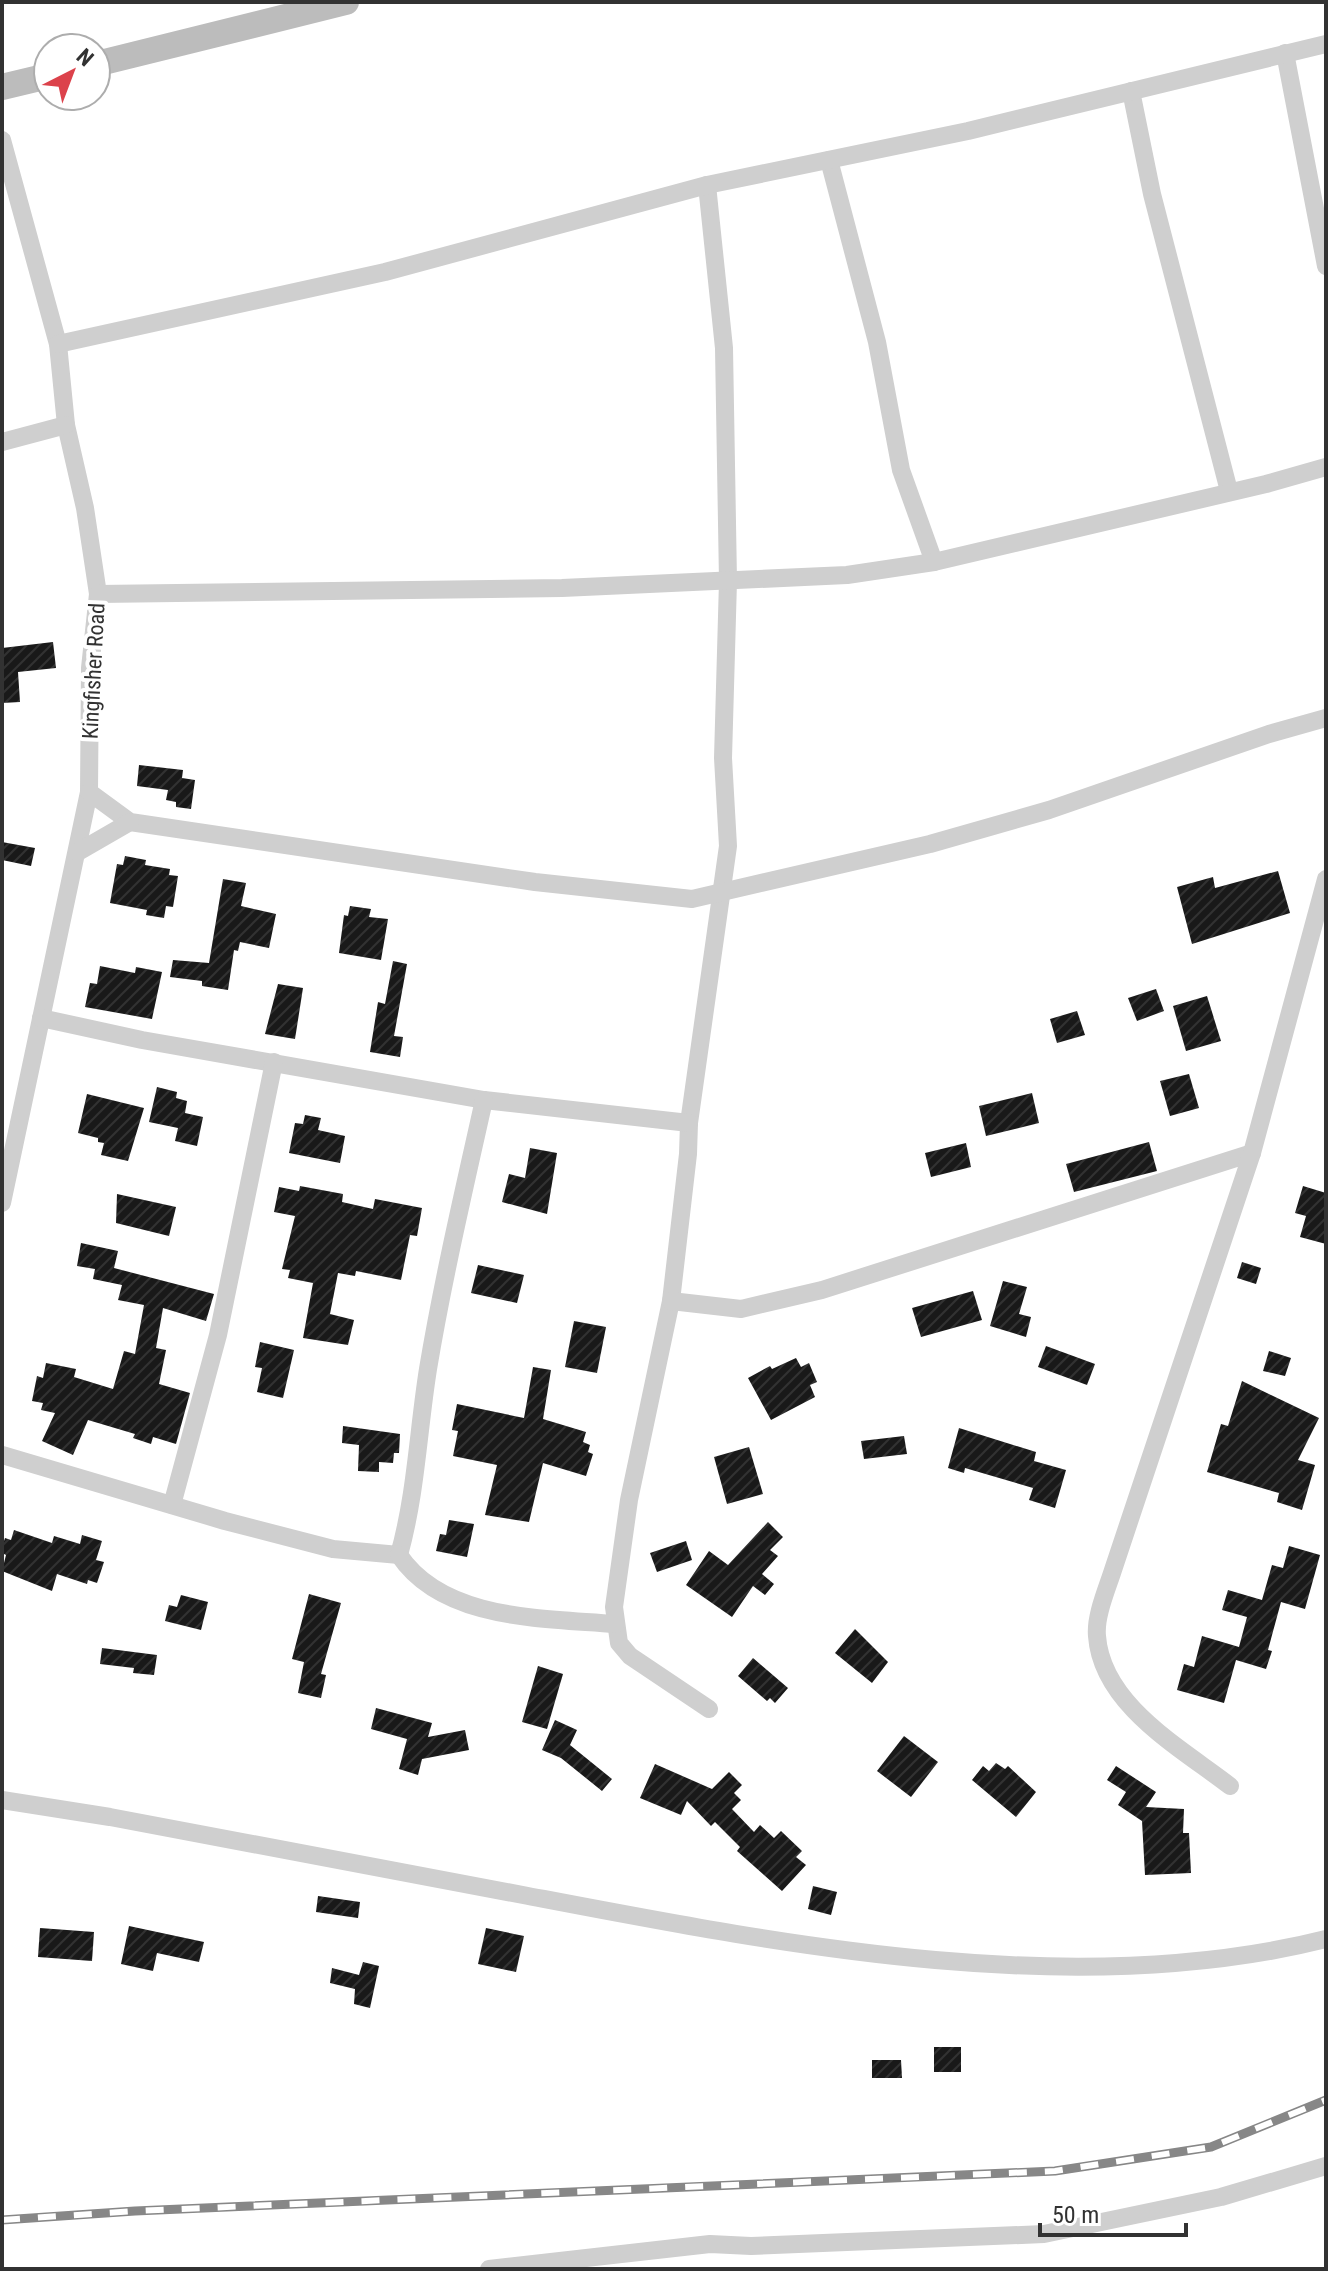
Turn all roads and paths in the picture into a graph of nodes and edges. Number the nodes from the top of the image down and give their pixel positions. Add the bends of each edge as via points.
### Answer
1 (346, 2) edge
2 (1326, 44) edge
3 (1285, 53) junction
4 (112, 60) edge
5 (32, 80) edge
6 (2, 87) edge
7 (1131, 91) junction
8 (2, 140) edge
9 (829, 160) junction
10 (707, 185) junction
11 (1326, 266) edge
12 (58, 344) junction
13 (66, 425) junction
14 (2, 442) edge
15 (1326, 467) edge
16 (1229, 491) junction
17 (934, 562) junction
18 (728, 581) junction
19 (98, 594) junction
20 (1326, 718) edge
21 (89, 792) junction
22 (130, 822) junction
23 (78, 852) junction
24 (1326, 879) edge
25 (724, 893) junction
26 (41, 1018) junction
27 (274, 1062) junction
28 (484, 1100) junction
29 (689, 1123) junction
30 (1252, 1153) junction
31 (2, 1203) edge
32 (671, 1301) junction
33 (2, 1455) edge
34 (172, 1505) junction
35 (399, 1555) junction
36 (615, 1624) junction
37 (709, 1709) dead end
38 (1230, 1786) dead end
39 (2, 1800) edge
40 (1326, 1939) edge
41 (1326, 2166) edge
42 (489, 2269) edge

1 - 4 main road
2 - 3 street
3 - 7 street
3 - 11 street
5 - 6 main road
7 - 9 street
7 - 16 street
8 - 12 street, Kingfisher Road
9 - 10 street
9 - 17 street via 877,342 901,470
10 - 12 street via 385,272
10 - 18 street via 724,348
12 - 13 street, Kingfisher Road
13 - 14 street
13 - 19 street, Kingfisher Road
15 - 16 street
16 - 17 street
17 - 18 street via 847,575
18 - 19 street
18 - 25 street
19 - 21 street, Kingfisher Road via 90,668
20 - 25 street via 1034,814
21 - 22 street
21 - 23 street, Kingfisher Road
22 - 23 street
22 - 25 street via 661,898
23 - 26 street, Kingfisher Road
24 - 30 street
25 - 29 street
26 - 27 street
26 - 31 street, Kingfisher Road
27 - 28 street
27 - 34 street via 218,1335
28 - 29 street
28 - 35 street via 433,1340 413,1501
29 - 32 street
30 - 32 street via 822,1290 741,1309
30 - 38 street via 1096,1634 1103,1660 1136,1713
32 - 36 street via 629,1500
33 - 34 street
34 - 35 street via 333,1549
35 - 36 street via 423,1584 474,1605 528,1617
36 - 37 street via 619,1643 630,1656
39 - 40 street via 763,1938 903,1958 1125,1964 1239,1956
41 - 42 street via 1221,2197 1044,2234 710,2244

